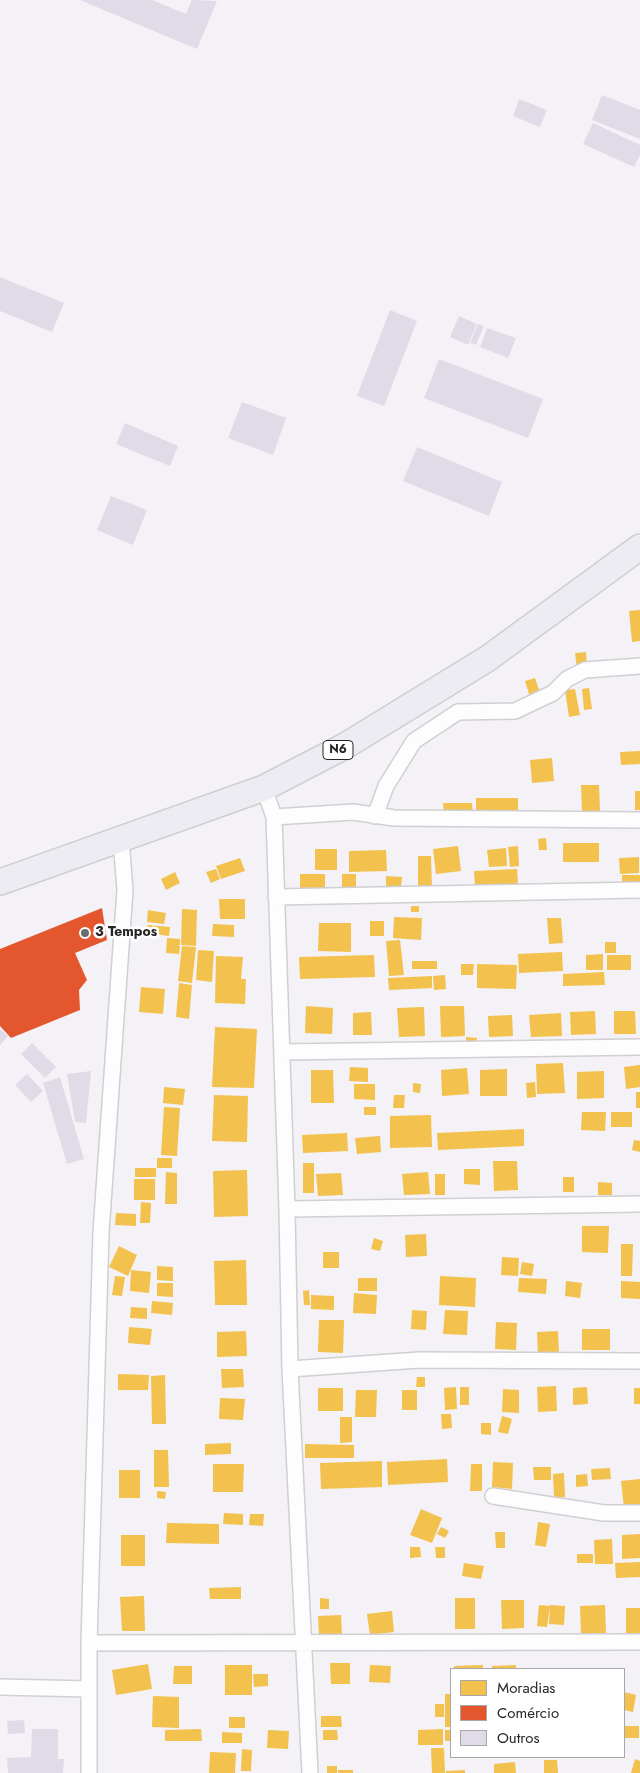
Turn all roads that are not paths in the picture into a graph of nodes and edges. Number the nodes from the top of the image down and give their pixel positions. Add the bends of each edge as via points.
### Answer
1 (640, 547) edge
2 (640, 666) edge
3 (264, 788) junction
4 (375, 816) junction
5 (274, 817) junction
6 (640, 820) edge
7 (121, 839) junction
8 (0, 882) edge
9 (640, 890) edge
10 (276, 897) junction
11 (640, 1047) edge
12 (282, 1052) junction
13 (640, 1204) edge
14 (287, 1208) junction
15 (640, 1361) edge
16 (290, 1369) junction
17 (493, 1496) dead end
18 (640, 1513) edge
19 (640, 1642) edge
20 (89, 1643) junction
21 (304, 1644) junction
22 (0, 1687) edge
23 (89, 1689) junction
24 (89, 1773) edge
25 (310, 1773) edge

1 - 3 highway, N6 via 487,659 364,736
2 - 4 street via 580,672 567,678 553,693 515,710 458,712 414,741 386,786
3 - 5 street
3 - 7 highway, N6
4 - 5 street via 353,812
4 - 6 street
5 - 10 street
7 - 8 highway, N6
7 - 20 street via 125,890 101,1232
9 - 10 street
10 - 12 street
11 - 12 street
12 - 14 street
13 - 14 street
14 - 16 street
15 - 16 street via 419,1360
16 - 21 street
17 - 18 street via 604,1513
19 - 21 street
20 - 21 street
20 - 23 street
21 - 25 street
22 - 23 street
23 - 24 street

